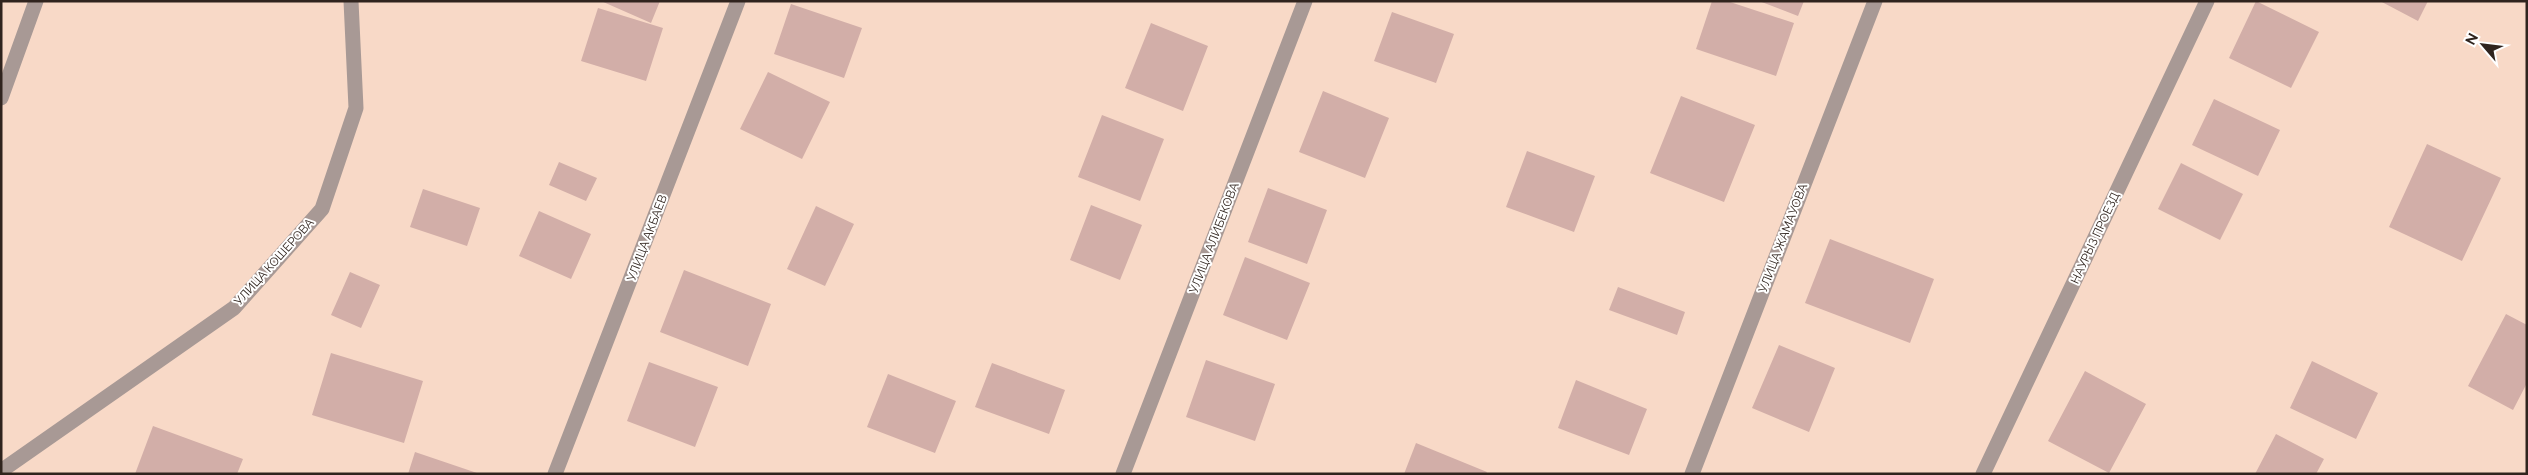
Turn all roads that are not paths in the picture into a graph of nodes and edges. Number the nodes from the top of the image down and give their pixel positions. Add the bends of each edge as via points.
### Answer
1 (36, 1) edge
2 (351, 1) edge
3 (738, 1) edge
4 (1305, 1) edge
5 (1874, 1) edge
6 (2207, 1) edge
7 (1, 98) edge
8 (1, 471) edge
9 (556, 474) edge
10 (1123, 474) edge
11 (1692, 474) edge
12 (1983, 474) edge

1 - 7 street
2 - 8 street, УЛИЦА КОШЕРОВА via 356,108 322,209 234,308
3 - 9 street, УЛИЦА АКБАЕВ
4 - 10 street, УЛИЦА АЛИБЕКОВА
5 - 11 street, УЛИЦА ЖАМАУОВА
6 - 12 street, НАУРЫЗ ПРОЕЗД

